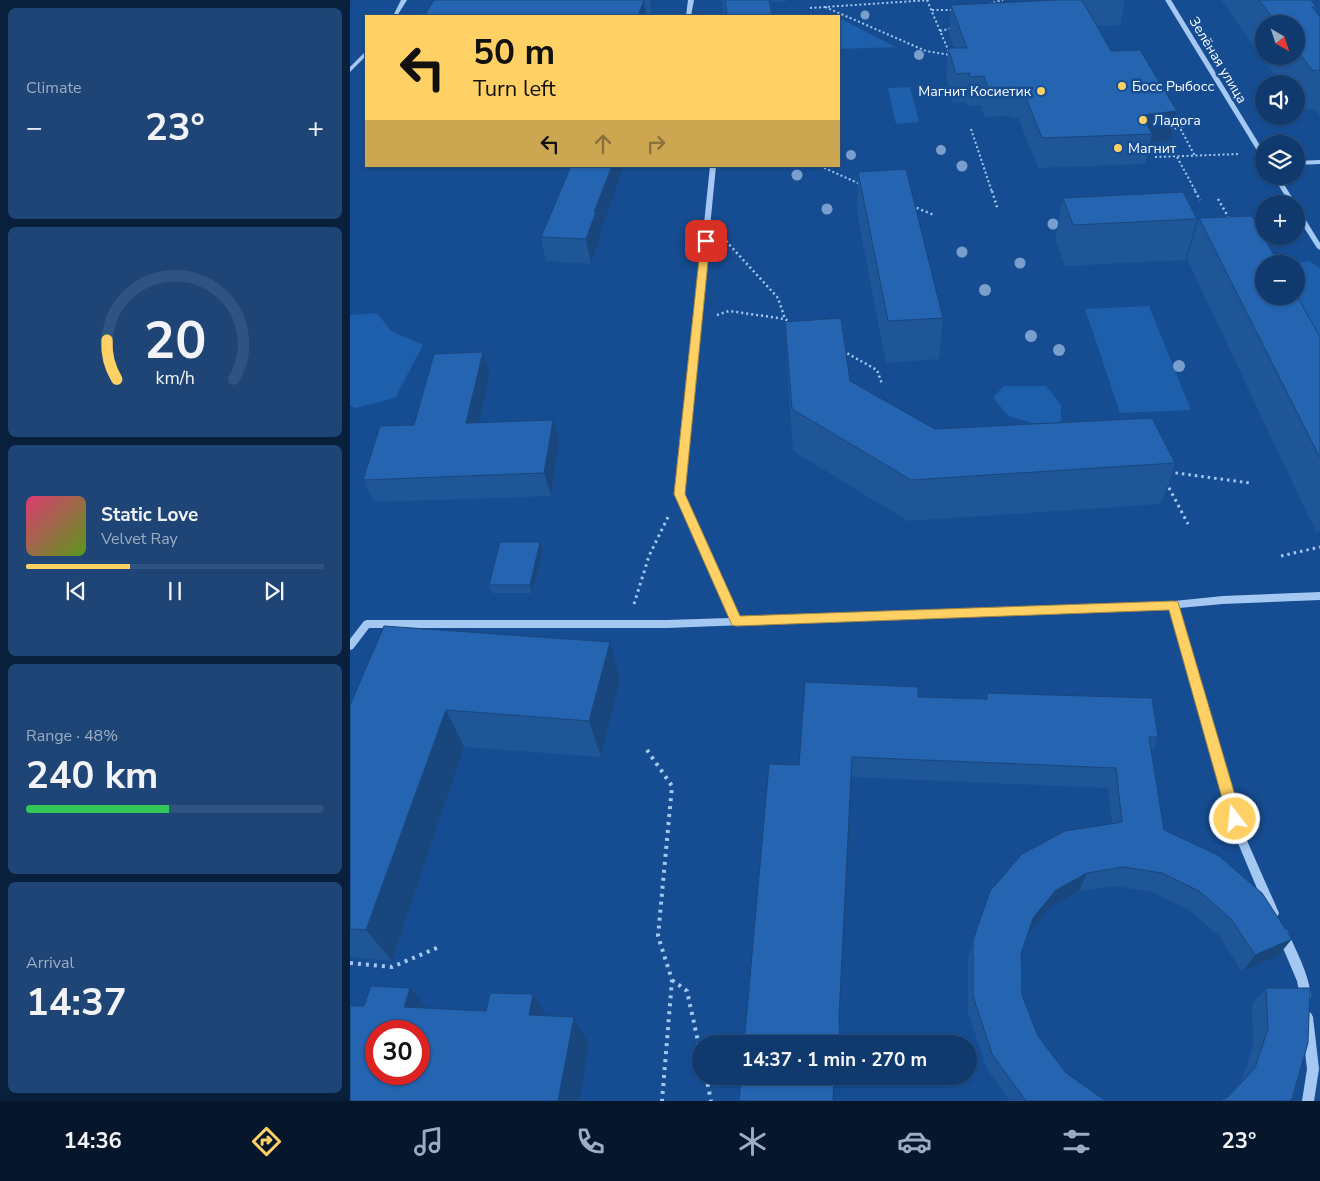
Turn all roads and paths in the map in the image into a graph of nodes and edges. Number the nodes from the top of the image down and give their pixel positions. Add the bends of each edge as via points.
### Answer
1 (404, 0) edge
2 (691, 0) edge
3 (928, 0) edge
4 (1002, 0) edge
5 (1168, 0) edge
6 (987, 5) edge
7 (825, 7) junction
8 (810, 8) dead end
9 (956, 9) edge
10 (932, 10) junction
11 (396, 15) edge
12 (689, 15) edge
13 (960, 27) edge
14 (940, 31) junction
15 (365, 53) edge
16 (950, 55) junction
17 (954, 62) edge
18 (350, 70) edge
19 (1190, 121) dead end
20 (1180, 128) junction
21 (971, 129) dead end
22 (1161, 129) edge
23 (1255, 142) edge
24 (1248, 154) dead end
25 (1195, 156) junction
26 (1155, 157) dead end
27 (1177, 157) junction
28 (1320, 162) edge
29 (1305, 163) edge
30 (713, 167) edge
31 (822, 167) edge
32 (863, 185) edge
33 (1218, 199) dead end
34 (1200, 200) dead end
35 (907, 204) edge
36 (998, 210) dead end
37 (934, 215) dead end
38 (708, 221) junction
39 (1232, 223) edge
40 (1305, 224) edge
41 (1320, 248) edge
42 (786, 319) junction
43 (698, 320) junction
44 (794, 324) edge
45 (836, 347) edge
46 (882, 384) dead end
47 (1161, 471) edge
48 (1165, 480) edge
49 (1250, 483) dead end
50 (680, 494) junction
51 (1188, 524) dead end
52 (1320, 547) edge
53 (1281, 556) dead end
54 (1320, 596) edge
55 (1174, 605) junction
56 (736, 621) junction
57 (628, 624) junction
58 (350, 646) edge
59 (646, 750) dead end
60 (439, 947) dead end
61 (350, 963) edge
62 (672, 980) junction
63 (697, 1035) edge
64 (708, 1085) edge
65 (662, 1101) edge
66 (711, 1101) edge
67 (1308, 1101) edge

1 - 11 street
2 - 12 street
3 - 7 path
3 - 10 path
4 - 6 path
5 - 23 street, Зелёная улица
7 - 8 path
7 - 16 path via 926,51
9 - 10 path
10 - 14 path
13 - 14 path
14 - 16 path
15 - 18 street
16 - 17 path
19 - 20 path
20 - 22 path
20 - 25 path
21 - 36 path
24 - 25 path
25 - 27 path
26 - 27 path
27 - 34 path
28 - 29 street
30 - 38 street
31 - 32 path
33 - 39 path
35 - 37 path
38 - 42 path via 778,298
38 - 43 street
40 - 41 street
42 - 43 path via 729,311
42 - 44 path
43 - 50 street
45 - 46 path via 877,370
47 - 49 path
48 - 51 path
50 - 56 street
50 - 57 path via 649,556
52 - 53 path
54 - 55 street
55 - 56 street
55 - 67 street via 1240,836 1303,981 1313,1069
56 - 57 street
57 - 58 street via 367,624
59 - 62 path via 672,786 658,936
60 - 61 path via 392,967
62 - 63 path via 687,991
62 - 65 path
64 - 66 path

